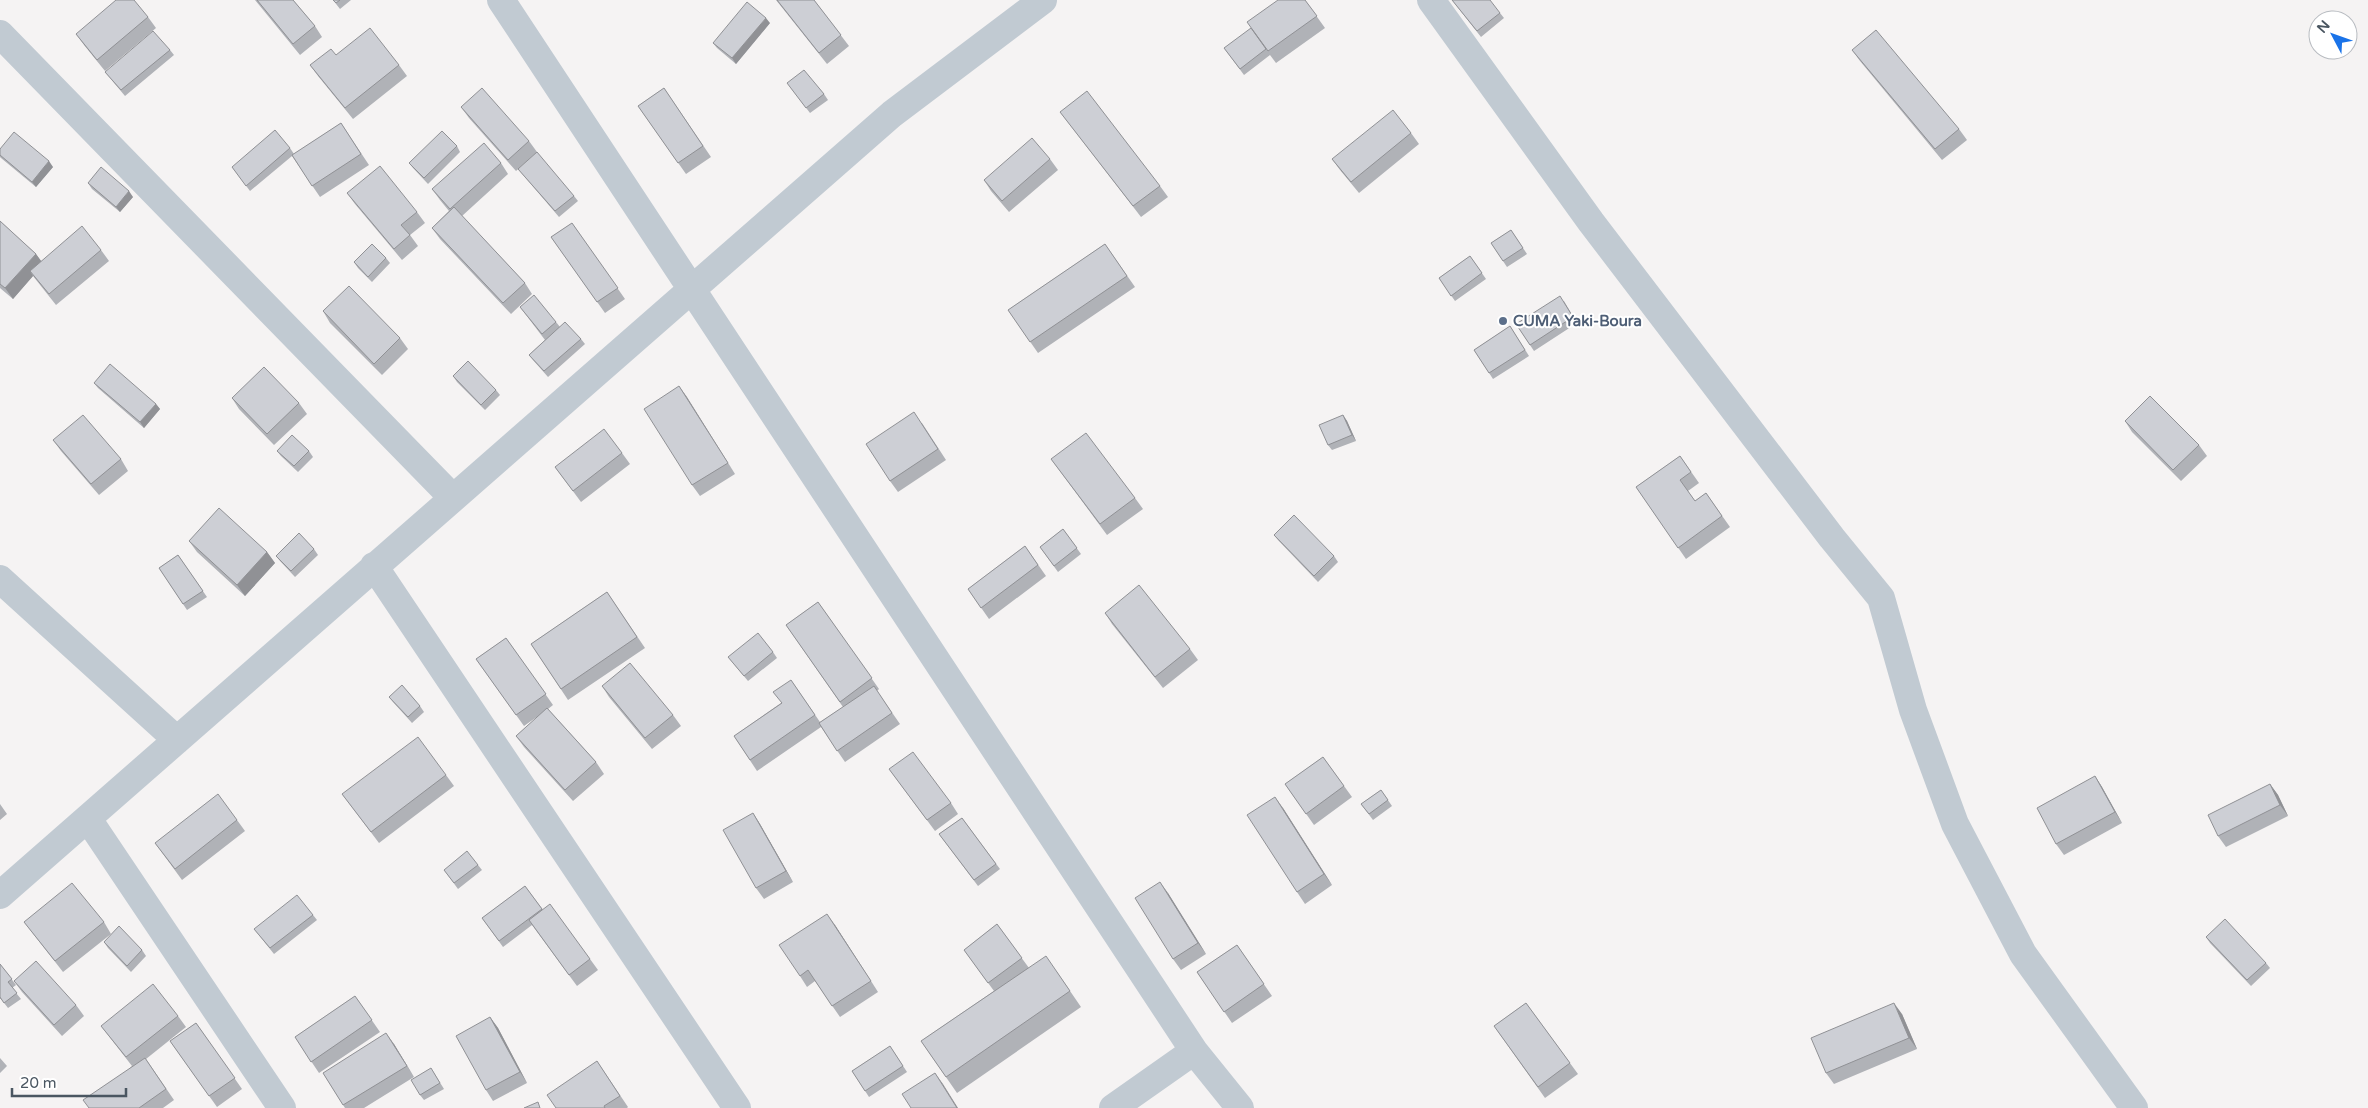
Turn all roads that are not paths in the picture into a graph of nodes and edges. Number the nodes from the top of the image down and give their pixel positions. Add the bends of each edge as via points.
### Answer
1 (500, 0) edge
2 (1043, 0) edge
3 (1431, 0) edge
4 (0, 34) edge
5 (691, 288) junction
6 (453, 498) junction
7 (374, 566) junction
8 (0, 579) edge
9 (177, 740) junction
10 (88, 820) junction
11 (0, 895) edge
12 (1194, 1051) junction
13 (282, 1108) edge
14 (737, 1108) edge
15 (1113, 1108) edge
16 (1240, 1108) edge
17 (2134, 1108) edge

1 - 5 street
2 - 5 street via 892,114
3 - 17 street via 1591,222 1881,598 1913,710 1955,824 2023,954
4 - 6 street
5 - 6 street
5 - 12 street
6 - 7 street
7 - 9 street
7 - 14 street
8 - 9 street
9 - 10 street
10 - 11 street
10 - 13 street
12 - 15 street
12 - 16 street

